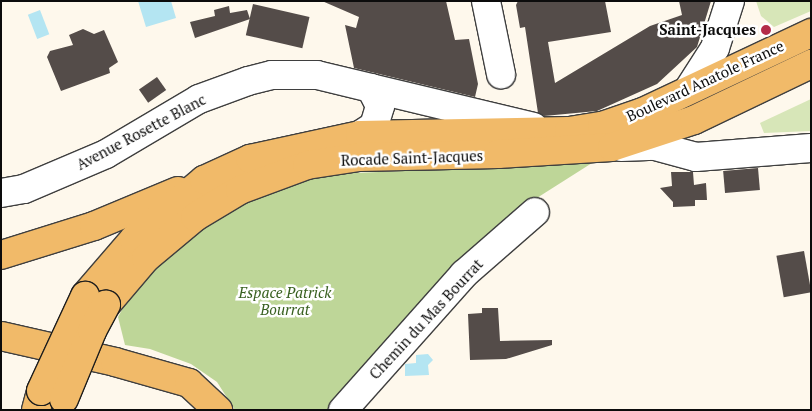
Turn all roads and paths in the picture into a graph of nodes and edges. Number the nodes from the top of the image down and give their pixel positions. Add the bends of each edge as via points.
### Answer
1 (486, 1) edge
2 (730, 1) edge
3 (811, 33) edge
4 (811, 50) edge
5 (811, 64) edge
6 (501, 74) dead end
7 (690, 87) junction
8 (372, 88) junction
9 (694, 120) junction
10 (556, 130) junction
11 (360, 135) junction
12 (617, 146) junction
13 (811, 148) edge
14 (727, 154) junction
15 (204, 180) junction
16 (1, 193) edge
17 (535, 212) dead end
18 (1, 255) edge
19 (96, 301) junction
20 (5, 338) edge
21 (53, 404) edge
22 (218, 410) edge
23 (343, 410) edge

1 - 6 street
2 - 7 street via 715,48
3 - 7 main road, Boulevard Anatole France
4 - 12 main road, Boulevard Anatole France via 650,125
5 - 9 main road, Boulevard Anatole France
7 - 10 main road, Boulevard Anatole France via 644,112 602,126
8 - 10 street, Avenue Rosette Blanc
8 - 11 street via 380,106 374,126
8 - 16 street, Avenue Rosette Blanc via 317,75 272,75 248,81 199,99 106,154 24,189
9 - 12 main road, Boulevard Anatole France
9 - 14 street via 696,135 706,147
10 - 11 main road, Rocade Saint-Jacques
11 - 15 main road, Rocade Saint-Jacques via 250,158
12 - 14 street via 655,146 696,157
12 - 19 main road, Rocade Saint-Jacques via 498,154 359,157 307,165 240,190 195,217
13 - 14 street
15 - 18 main road via 94,226
15 - 19 main road, Rocade Saint-Jacques via 134,239
17 - 23 street, Chemin du Mas Bourrat via 464,274
19 - 21 main road, Rocade Saint-Jacques, bridge
20 - 22 main road via 115,362 188,383

